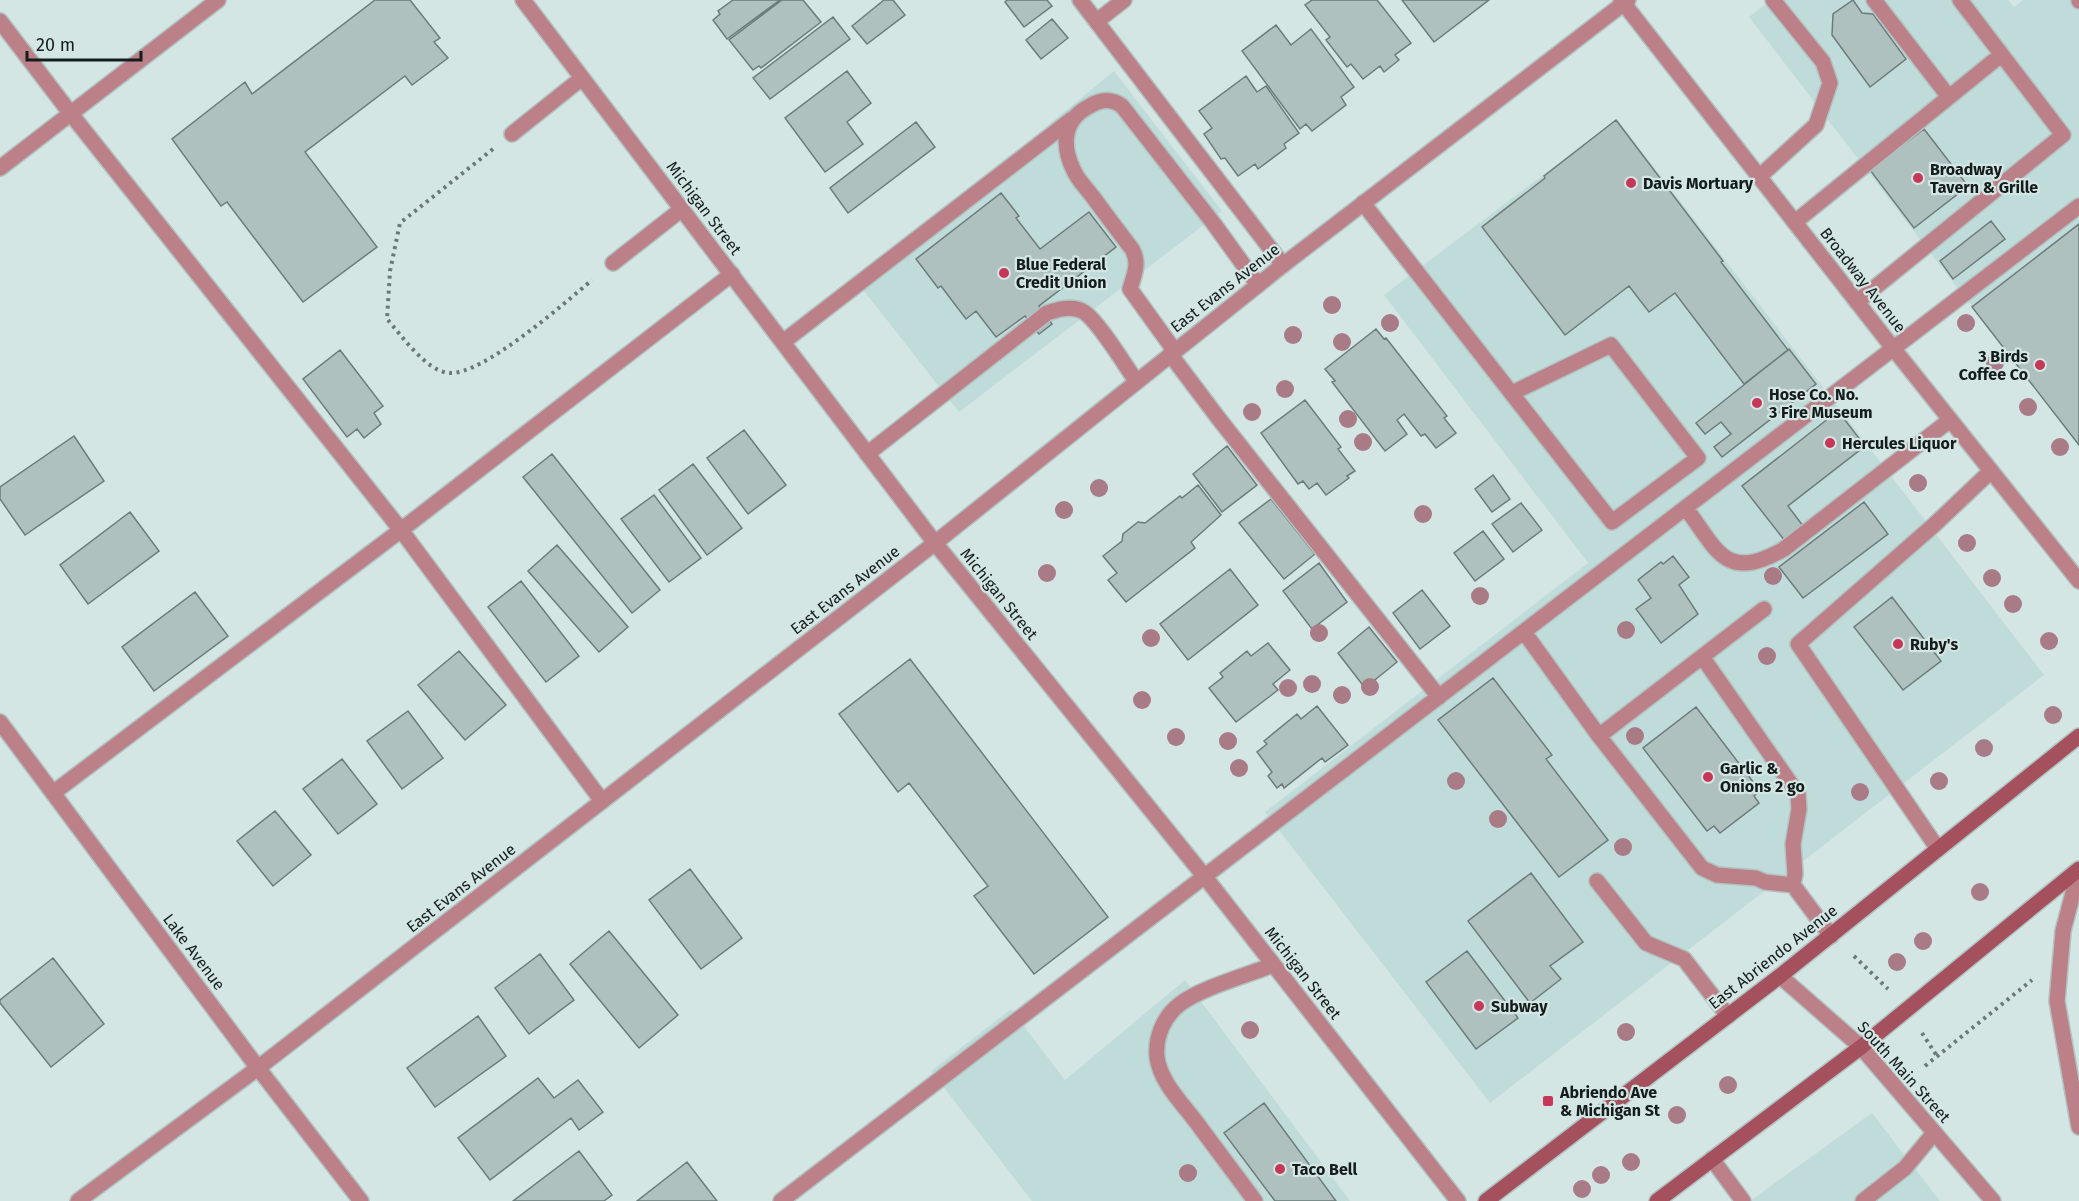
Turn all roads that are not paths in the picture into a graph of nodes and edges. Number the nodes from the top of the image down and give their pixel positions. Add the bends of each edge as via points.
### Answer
1 (218, 0) edge
2 (523, 0) edge
3 (1080, 0) edge
4 (1124, 0) edge
5 (1773, 0) edge
6 (1874, 0) edge
7 (1960, 0) edge
8 (1624, 1) edge
9 (0, 21) edge
10 (1096, 21) junction
11 (2001, 55) junction
12 (582, 78) junction
13 (1949, 97) junction
14 (70, 114) junction
15 (1074, 117) junction
16 (512, 134) road end
17 (0, 168) edge
18 (1760, 177) junction
19 (1363, 203) junction
20 (2079, 206) edge
21 (681, 209) junction
22 (1795, 222) junction
23 (613, 263) road end
24 (1283, 265) junction
25 (732, 274) junction
26 (1258, 285) junction
27 (1857, 302) junction
28 (783, 342) junction
29 (1893, 348) junction
30 (1172, 352) junction
31 (1136, 381) junction
32 (1512, 393) junction
33 (1950, 420) junction
34 (867, 454) junction
35 (1991, 471) junction
36 (1686, 507) junction
37 (401, 530) junction
38 (935, 543) junction
39 (2079, 581) edge
40 (1764, 609) dead end
41 (1524, 632) junction
42 (1703, 657) junction
43 (1439, 697) junction
44 (0, 722) edge
45 (1599, 736) junction
46 (2079, 736) edge
47 (53, 793) junction
48 (602, 801) junction
49 (1938, 849) junction
50 (2079, 869) edge
51 (1205, 877) junction
52 (1597, 881) dead end
53 (1793, 885) junction
54 (1830, 936) junction
55 (1273, 965) junction
56 (1780, 976) junction
57 (1728, 1016) junction
58 (1861, 1047) junction
59 (258, 1068) junction
60 (2079, 1127) edge
61 (1934, 1133) junction
62 (1712, 1159) junction
63 (78, 1201) edge
64 (361, 1201) edge
65 (781, 1201) edge
66 (1255, 1201) edge
67 (1458, 1201) edge
68 (1486, 1201) edge
69 (1657, 1201) edge
70 (1743, 1201) edge
71 (1863, 1201) edge
72 (1993, 1201) edge

1 - 14 street
2 - 12 street, Michigan Street
3 - 10 street
4 - 10 street
5 - 18 street via 1823,62 1830,83 1816,125
6 - 13 street
7 - 11 street
8 - 18 street, Broadway Avenue
8 - 19 street, East Evans Avenue
9 - 14 street
10 - 24 street
11 - 13 street
11 - 27 street via 2063,135
12 - 16 street
12 - 21 street, Michigan Street
13 - 22 street
14 - 17 street
14 - 37 street
15 - 26 street via 1097,101 1115,101 1122,106
15 - 28 street
15 - 30 street via 1068,127 1066,145 1074,172 1137,257 1130,289
18 - 22 street, Broadway Avenue
19 - 24 street, East Evans Avenue
19 - 32 street
20 - 29 street
21 - 23 street
21 - 25 street, Michigan Street
22 - 27 street, Broadway Avenue
24 - 26 street, East Evans Avenue
25 - 28 street, Michigan Street
25 - 37 street
26 - 30 street, East Evans Avenue
27 - 29 street, Broadway Avenue
28 - 34 street, Michigan Street
29 - 33 street, Broadway Avenue
29 - 36 street
30 - 31 street, East Evans Avenue
30 - 43 street via 1219,419
31 - 34 street via 1083,311 1057,309
31 - 38 street, East Evans Avenue
32 - 32 street via 1612,522 1698,458 1611,345
33 - 35 street, Broadway Avenue
33 - 36 street via 1766,560 1751,564 1723,557
34 - 38 street, Michigan Street
35 - 39 street, Broadway Avenue
35 - 49 street via 1798,644
36 - 41 street
37 - 47 street
37 - 48 street
38 - 48 street, East Evans Avenue
38 - 51 street, Michigan Street
40 - 42 street
41 - 43 street
41 - 45 street
42 - 45 street
42 - 53 street via 1798,794
43 - 51 street
44 - 47 street, Lake Avenue
45 - 53 street via 1702,868 1717,875
46 - 49 main road, East Abriendo Avenue
47 - 59 street, Lake Avenue
48 - 59 street, East Evans Avenue
49 - 54 main road, East Abriendo Avenue
50 - 58 main road
50 - 60 street via 2063,931 2057,1001
51 - 55 street, Michigan Street
51 - 65 street
52 - 57 street via 1646,943 1684,959
53 - 54 street
54 - 56 main road, East Abriendo Avenue
55 - 66 street via 1181,1003 1162,1026 1157,1047 1166,1083
55 - 67 street, Michigan Street
56 - 57 main road, East Abriendo Avenue
56 - 58 street, South Main Street
57 - 68 main road, East Abriendo Avenue
58 - 61 street, South Main Street
58 - 62 main road
59 - 63 street, East Evans Avenue
59 - 64 street, Lake Avenue
61 - 71 street via 1905,1168
61 - 72 street, South Main Street
62 - 69 main road
62 - 70 street

